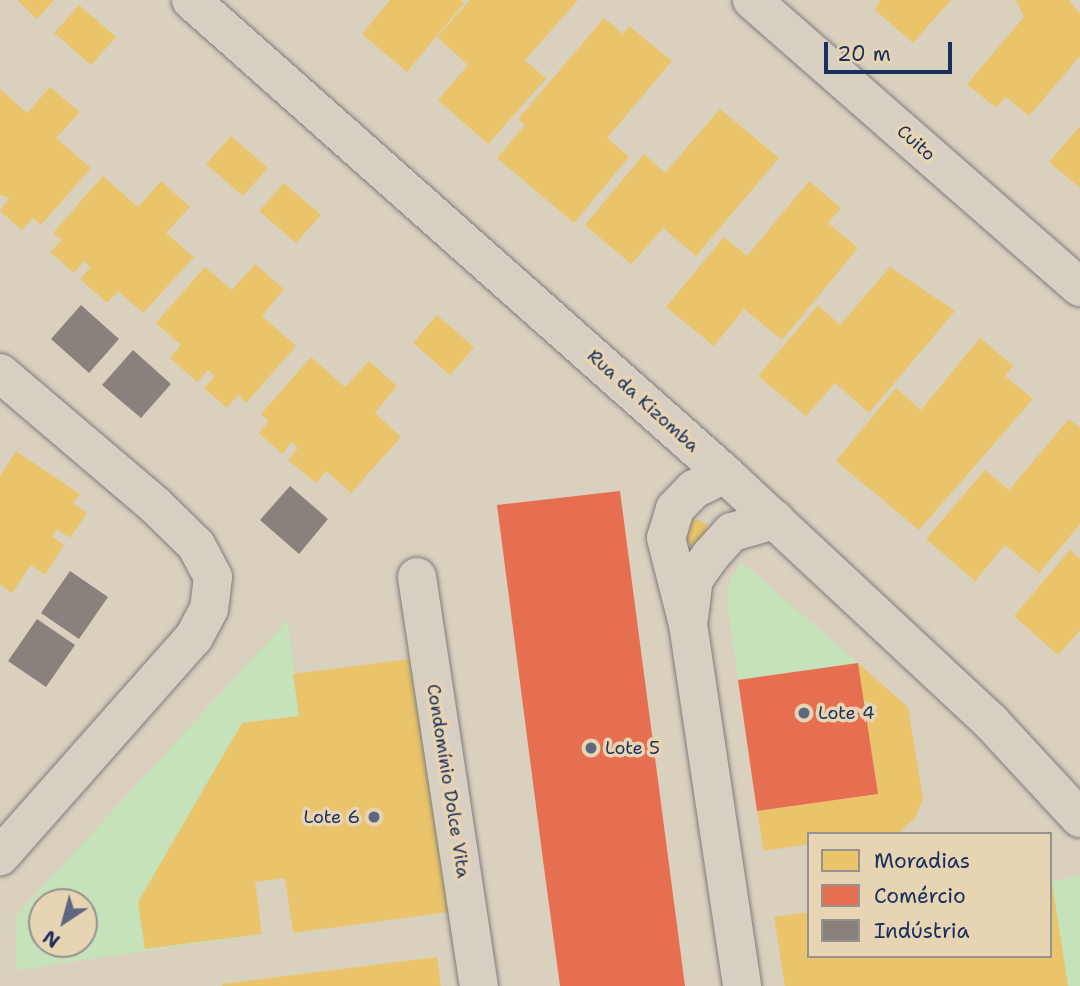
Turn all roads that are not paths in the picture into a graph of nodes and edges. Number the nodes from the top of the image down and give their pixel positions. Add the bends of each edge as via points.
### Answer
1 (191, 0) edge
2 (752, 0) edge
3 (1080, 287) edge
4 (0, 373) edge
5 (725, 474) junction
6 (775, 520) junction
7 (417, 577) dead end
8 (688, 624) junction
9 (990, 722) junction
10 (1080, 797) edge
11 (1080, 818) edge
12 (0, 856) edge
13 (479, 986) edge
14 (742, 986) edge

1 - 5 main road, Rua da Kizomba
2 - 3 main road, Cuito
4 - 12 main road via 155,505 196,545 214,577 209,609 194,638
5 - 6 main road, Rua da Kizomba
5 - 8 main road via 694,489 675,509 666,538
6 - 8 main road via 732,532 711,555 694,579
6 - 9 main road, Rua da Kizomba
7 - 13 main road, Condomínio Dolce Vita
8 - 14 main road
9 - 10 main road
9 - 11 main road, Rua da Kizomba

